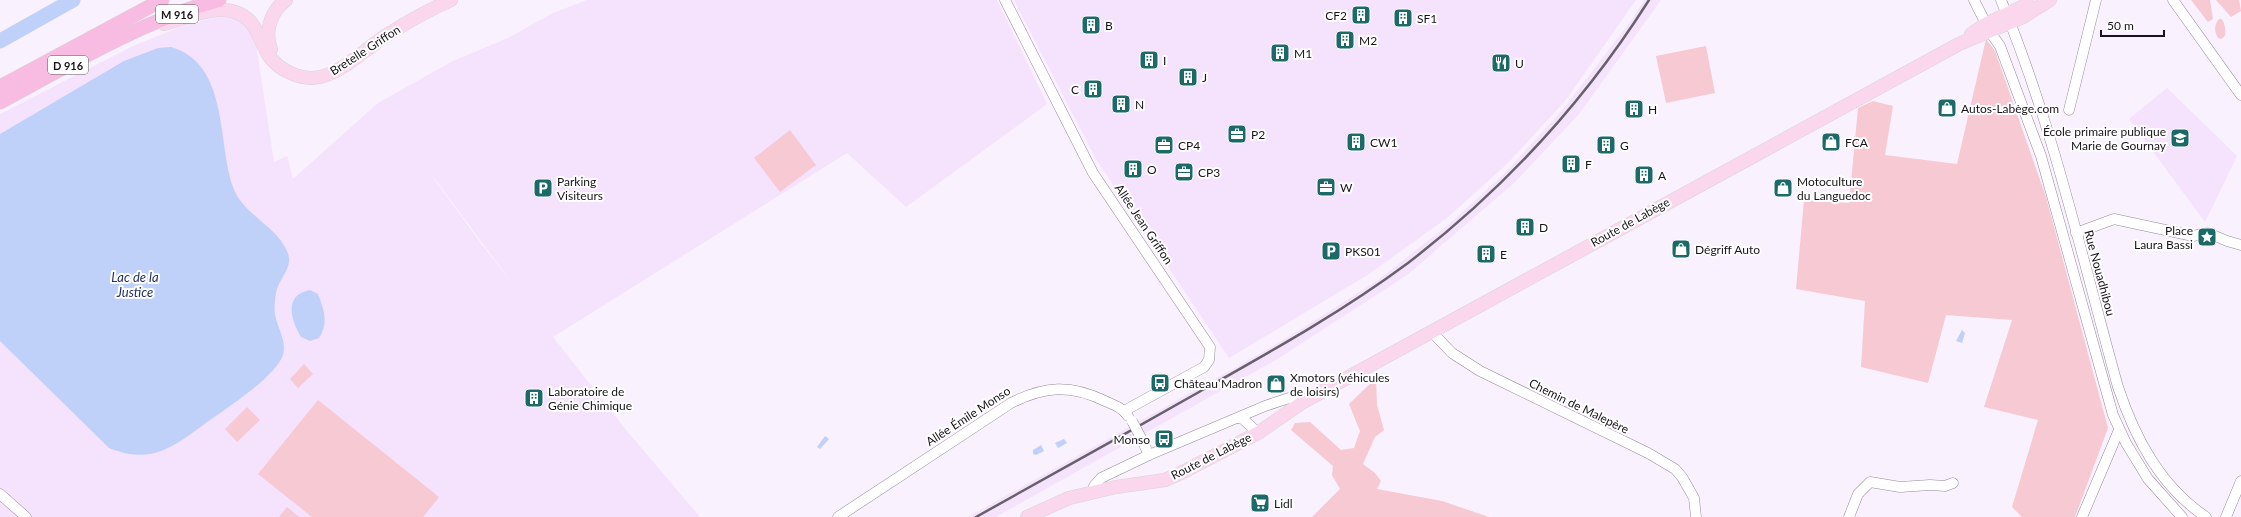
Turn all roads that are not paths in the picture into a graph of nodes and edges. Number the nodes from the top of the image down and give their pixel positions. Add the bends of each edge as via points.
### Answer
1 (162, 0) edge
2 (172, 0) edge
3 (219, 0) edge
4 (286, 0) edge
5 (451, 0) edge
6 (1005, 0) edge
7 (1974, 0) edge
8 (2001, 0) edge
9 (2036, 0) edge
10 (2050, 0) edge
11 (2096, 0) edge
12 (2173, 0) edge
13 (2008, 18) junction
14 (127, 19) junction
15 (1988, 28) junction
16 (137, 31) junction
17 (277, 64) junction
18 (0, 87) edge
19 (2241, 95) edge
20 (0, 102) edge
21 (2069, 110) dead end
22 (2076, 233) junction
23 (2241, 245) edge
24 (1431, 331) junction
25 (1303, 402) junction
26 (1124, 411) junction
27 (1238, 418) junction
28 (2119, 430) junction
29 (1258, 432) junction
30 (2132, 454) junction
31 (1149, 456) junction
32 (2108, 456) junction
33 (2241, 481) edge
34 (1953, 483) dead end
35 (1094, 492) junction
36 (0, 494) edge
37 (26, 517) edge
38 (838, 517) edge
39 (1027, 517) edge
40 (1696, 517) edge
41 (1849, 517) edge
42 (2082, 517) edge
43 (2182, 517) edge
44 (2206, 517) edge
45 (2226, 517) edge

1 - 14 highway
2 - 14 highway, M 916
3 - 16 highway, M 916
4 - 17 main road via 274,11 270,21 269,45
5 - 17 main road, Bretelle Griffon via 386,36 330,74 309,78 298,77
6 - 26 street, Allée Jean Griffon via 1093,173 1210,346 1209,360 1204,368
7 - 15 street
8 - 13 street, Rue Nouadhibou
9 - 13 main road, Route de Labège
10 - 13 main road, Route de Labège
11 - 21 street
12 - 19 street
13 - 15 main road, Route de Labège
13 - 22 street, Rue Nouadhibou via 2037,98
14 - 18 highway, D 916
15 - 24 main road, Route de Labège
15 - 28 street via 2000,46 2041,156 2101,377
16 - 17 main road, Bretelle Griffon via 209,13 234,12 246,16 253,23 269,56
16 - 20 highway, D 916 via 104,45
22 - 23 street via 2114,219 2193,236 2208,233
22 - 44 street, Rue Nouadhibou via 2118,387 2135,434 2155,466 2173,487
24 - 25 main road, Route de Labège
24 - 40 street, Chemin de Malepère via 1452,353 1480,372 1671,466 1689,487 1694,498
25 - 27 street, Route de Labège via 1298,399 1282,400
25 - 29 main road, Route de Labège
26 - 31 street, bridge via 1132,421
26 - 38 street, Allée Émile Monso via 1096,396 1069,388 1042,390 1011,403
27 - 29 street, Route de Labège via 1243,419
27 - 31 street, Route de Labège
28 - 30 street
28 - 32 street
29 - 35 main road, Route de Labège via 1206,462 1165,480
30 - 32 street via 2122,451
30 - 43 street via 2148,480
31 - 35 street, Route de Labège via 1101,478 1094,486
32 - 42 street
33 - 45 street
34 - 41 street via 1945,486 1908,487 1870,482 1858,494
35 - 39 main road, Route de Labège via 1054,503
36 - 37 street

